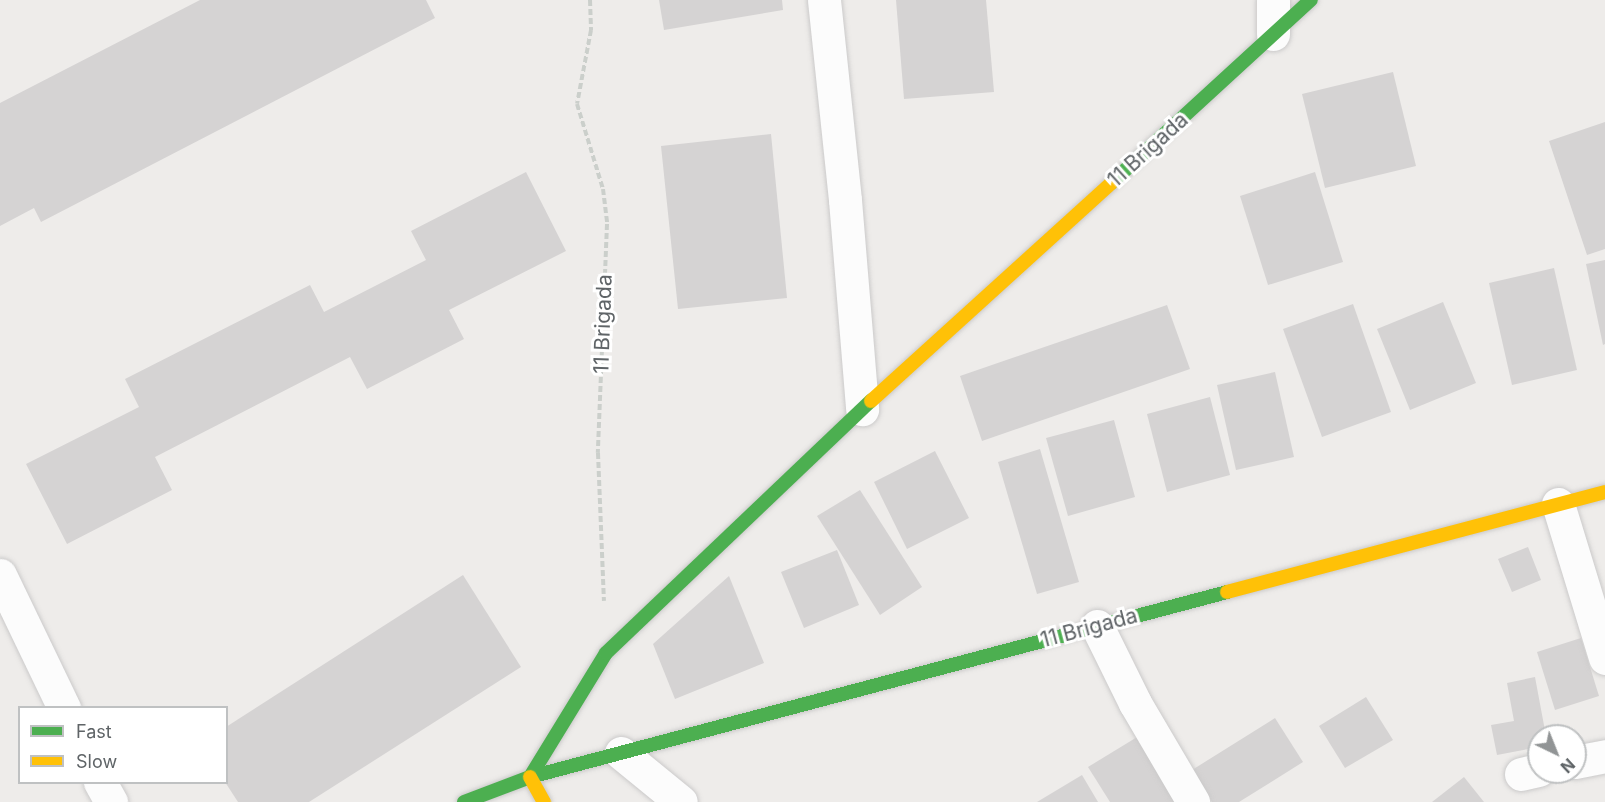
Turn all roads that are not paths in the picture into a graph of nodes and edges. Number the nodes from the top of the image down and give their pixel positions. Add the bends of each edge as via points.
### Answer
1 (824, 0) edge
2 (1273, 0) edge
3 (1311, 0) edge
4 (1273, 34) junction
5 (862, 409) junction
6 (1605, 492) edge
7 (1558, 504) junction
8 (0, 575) edge
9 (1097, 626) junction
10 (1605, 658) edge
11 (63, 706) edge
12 (621, 753) junction
13 (1605, 756) edge
14 (1587, 760) edge
15 (530, 777) junction
16 (101, 784) edge
17 (111, 802) edge
18 (464, 802) edge
19 (544, 802) edge
20 (681, 802) edge
21 (1193, 802) edge

1 - 5 street
2 - 4 street
3 - 4 main road, 11 Brigada
4 - 5 main road, 11 Brigada
5 - 15 main road, 11 Brigada via 606,653
6 - 7 main road, 11 Brigada
7 - 9 main road, 11 Brigada
7 - 10 street
8 - 11 street
9 - 12 main road, 11 Brigada
9 - 21 street via 1135,703
12 - 15 main road, 11 Brigada
12 - 20 street
13 - 14 street
15 - 18 main road, 11 Brigada
15 - 19 main road
16 - 17 street

